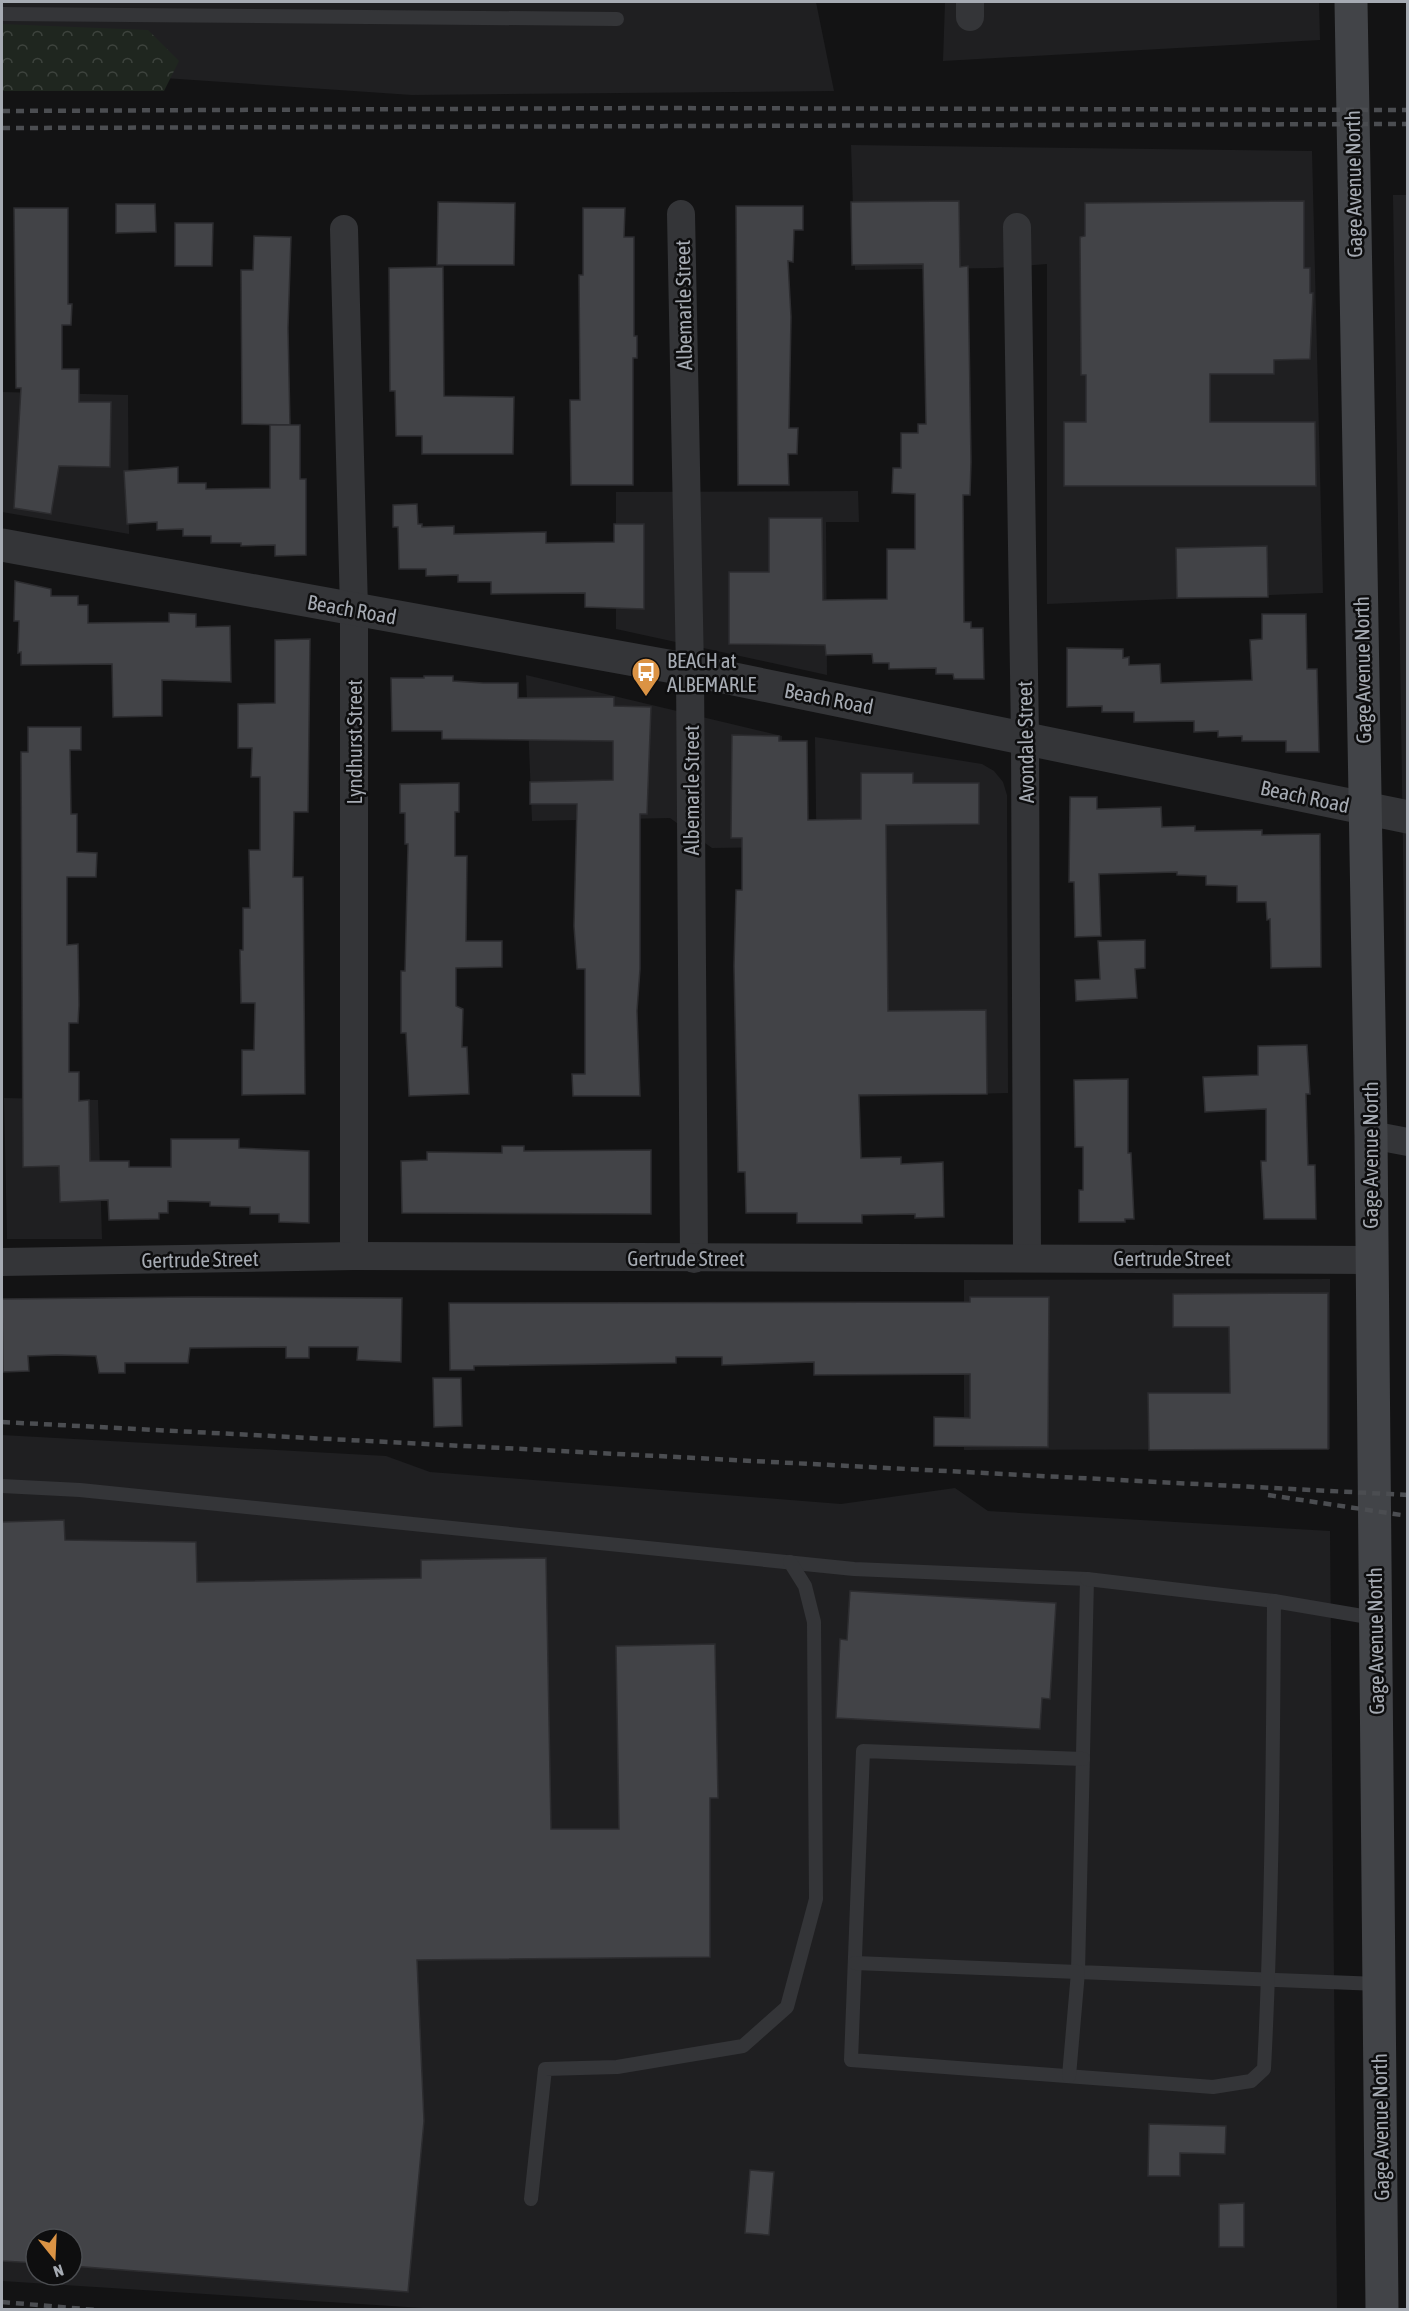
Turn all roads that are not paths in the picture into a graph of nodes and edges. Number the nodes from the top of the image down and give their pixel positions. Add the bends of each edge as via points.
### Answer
1 (1351, 2) edge
2 (2, 14) edge
3 (617, 19) dead end
4 (681, 214) dead end
5 (1017, 227) dead end
6 (344, 229) dead end
7 (2, 544) edge
8 (354, 609) junction
9 (690, 670) junction
10 (1025, 737) junction
11 (1365, 809) junction
12 (1407, 817) edge
13 (1371, 1135) junction
14 (1407, 1142) edge
15 (354, 1256) junction
16 (1027, 1257) junction
17 (694, 1259) junction
18 (1371, 1260) junction
19 (2, 1262) edge
20 (2, 1486) edge
21 (790, 1562) junction
22 (1087, 1579) junction
23 (1274, 1601) junction
24 (1374, 1618) junction
25 (1083, 1759) junction
26 (855, 1963) junction
27 (1078, 1972) junction
28 (1269, 1980) junction
29 (1378, 1984) junction
30 (1069, 2076) junction
31 (531, 2199) dead end
32 (1382, 2310) edge

1 - 11 main road, Gage Avenue North
2 - 3 lane
4 - 9 street, Albemarle Street
5 - 10 street, Avondale Street
6 - 8 street, Lyndhurst Street
7 - 8 street, Beach Road
8 - 9 street, Beach Road
8 - 15 street, Lyndhurst Street
9 - 10 street, Beach Road
9 - 17 street, Albemarle Street
10 - 11 street, Beach Road
10 - 16 street, Avondale Street
11 - 12 street, Beach Road
11 - 13 main road, Gage Avenue North
13 - 14 street
13 - 18 main road, Gage Avenue North
15 - 17 street, Gertrude Street
15 - 19 street, Gertrude Street
16 - 17 street, Gertrude Street
16 - 18 street, Gertrude Street
18 - 24 main road, Gage Avenue North
20 - 21 lane via 80,1490
21 - 22 lane via 854,1569
21 - 31 lane via 805,1586 814,1622 816,1899 787,2007 743,2046 616,2067 545,2069
22 - 23 lane
22 - 25 lane
23 - 24 lane
23 - 28 lane
24 - 29 main road, Gage Avenue North
25 - 26 lane via 863,1751
25 - 27 lane
26 - 27 lane
26 - 30 lane via 851,2060
27 - 28 lane
27 - 30 lane
28 - 29 lane
28 - 30 lane via 1264,2069 1251,2081 1213,2087
29 - 32 main road, Gage Avenue North

